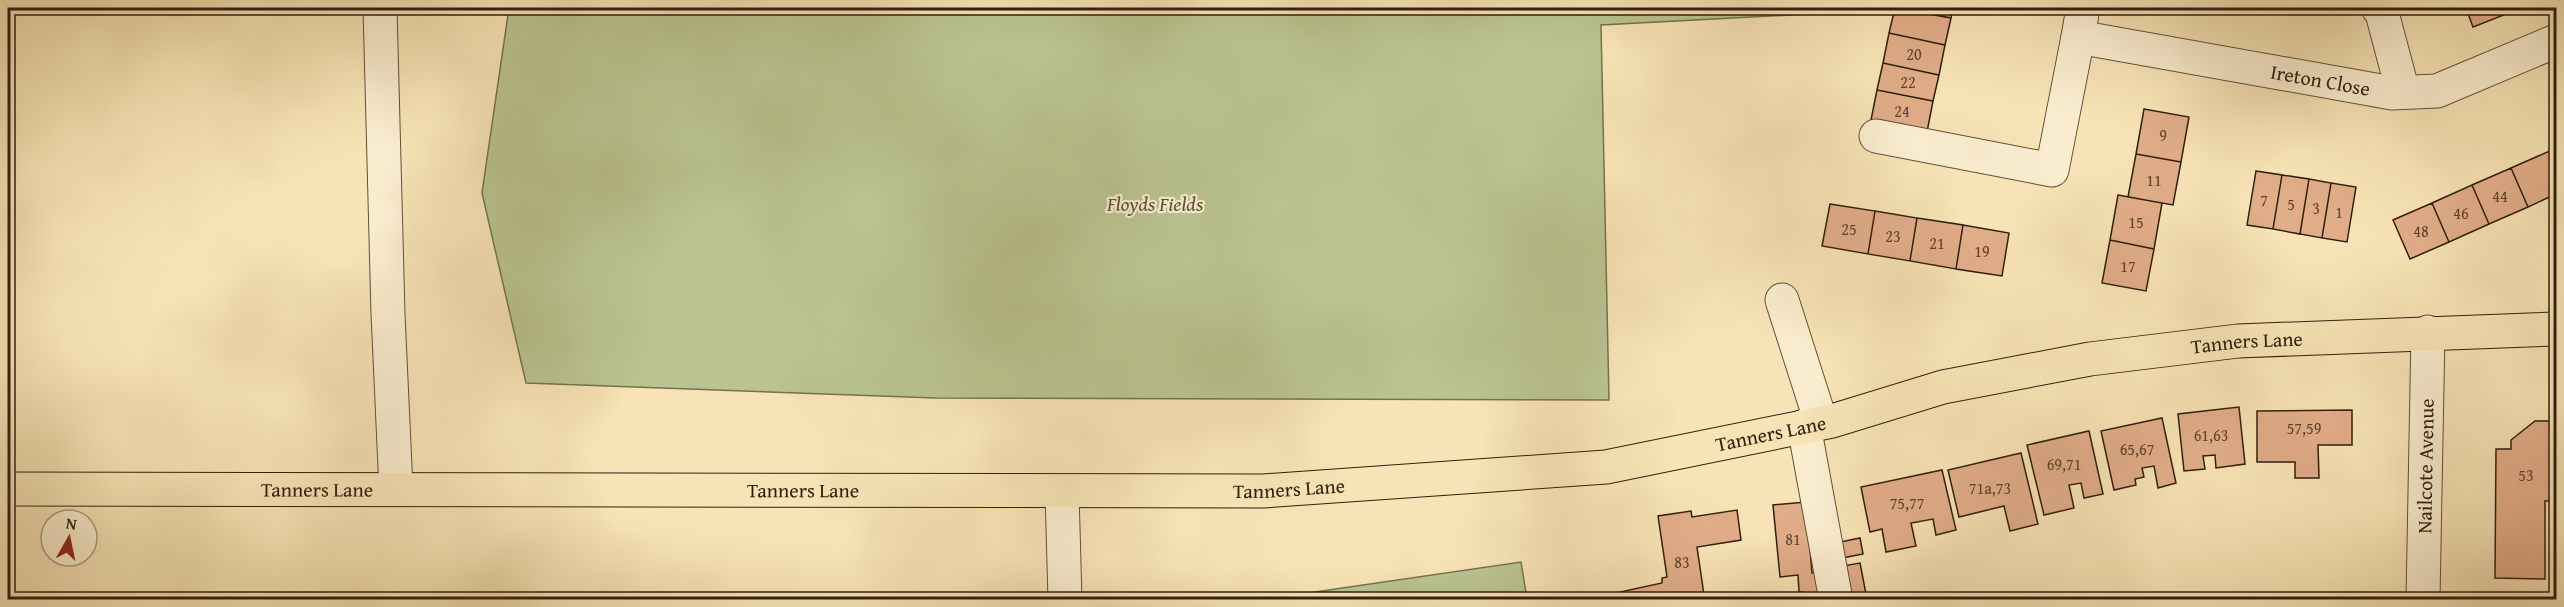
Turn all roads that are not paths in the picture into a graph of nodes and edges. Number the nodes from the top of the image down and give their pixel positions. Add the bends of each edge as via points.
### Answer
1 (380, 8) edge
2 (2378, 8) edge
3 (2081, 22) edge
4 (2556, 41) edge
5 (2403, 92) junction
6 (1876, 136) dead end
7 (1782, 300) dead end
8 (2556, 329) edge
9 (2428, 332) junction
10 (1813, 424) junction
11 (8, 489) edge
12 (396, 489) junction
13 (1062, 492) junction
14 (1065, 600) edge
15 (1836, 600) edge
16 (2423, 600) edge

1 - 12 street
2 - 5 street
3 - 5 street, Ireton Close via 2392,93
3 - 6 street, Ireton Close via 2052,170
4 - 5 street, Ireton Close via 2438,92
7 - 10 street
8 - 9 main road, Tanners Lane
9 - 10 main road, Tanners Lane via 2238,341 2090,359 1943,387
9 - 16 street, Nailcote Avenue
10 - 13 main road, Tanners Lane via 1606,467 1263,491
10 - 15 street
11 - 12 main road, Tanners Lane
12 - 13 main road, Tanners Lane
13 - 14 street

